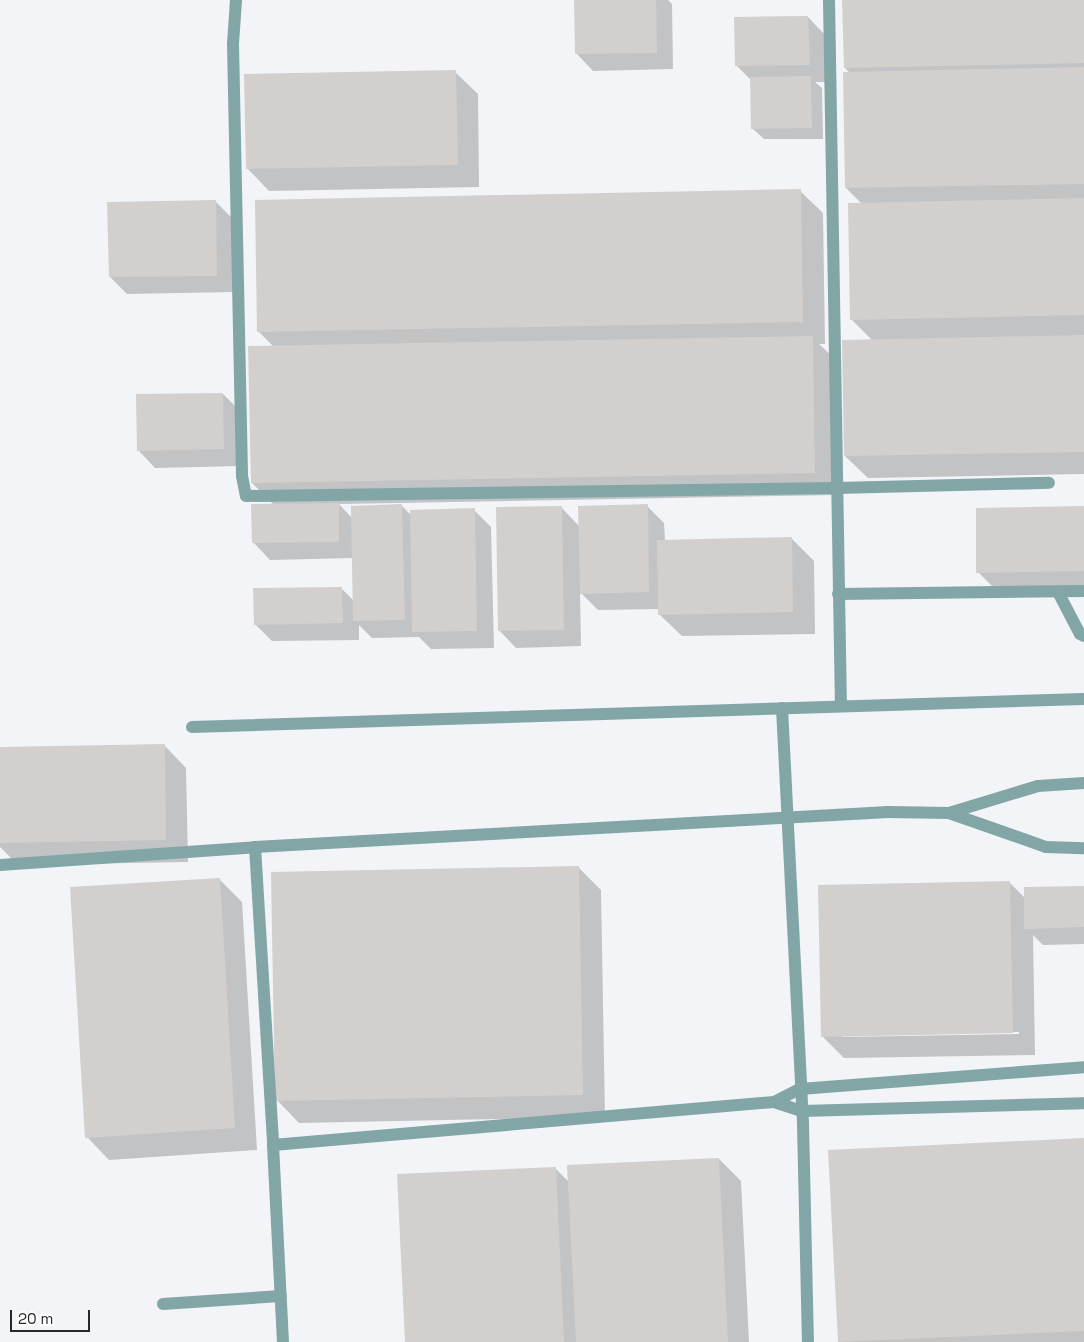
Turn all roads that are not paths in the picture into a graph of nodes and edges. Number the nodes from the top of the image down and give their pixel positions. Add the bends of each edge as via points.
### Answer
1 (236, 0) edge
2 (829, 0) edge
3 (1049, 483) dead end
4 (837, 488) junction
5 (1084, 591) edge
6 (1058, 592) junction
7 (838, 594) junction
8 (1084, 636) edge
9 (1084, 699) edge
10 (841, 706) junction
11 (782, 708) junction
12 (192, 727) dead end
13 (1084, 783) edge
14 (949, 813) junction
15 (789, 818) junction
16 (255, 847) junction
17 (1084, 848) edge
18 (0, 865) edge
19 (1084, 1067) edge
20 (800, 1089) junction
21 (774, 1102) junction
22 (1084, 1103) edge
23 (802, 1111) junction
24 (273, 1145) junction
25 (281, 1296) junction
26 (163, 1304) dead end
27 (283, 1342) edge
28 (808, 1342) edge

1 - 4 lane via 233,44 242,476 246,496
2 - 4 lane
3 - 4 lane
4 - 7 lane
5 - 6 lane
6 - 7 lane
6 - 8 lane
7 - 10 lane
9 - 10 lane
10 - 11 lane
11 - 12 lane
11 - 15 lane
13 - 14 lane via 1038,786
14 - 15 lane via 888,812
14 - 17 lane via 1046,847
15 - 16 lane
15 - 20 lane
16 - 18 lane
16 - 24 lane
19 - 20 lane
20 - 21 lane
20 - 23 lane
21 - 23 lane
21 - 24 lane
22 - 23 lane
23 - 28 lane
24 - 25 lane
25 - 26 lane
25 - 27 lane

